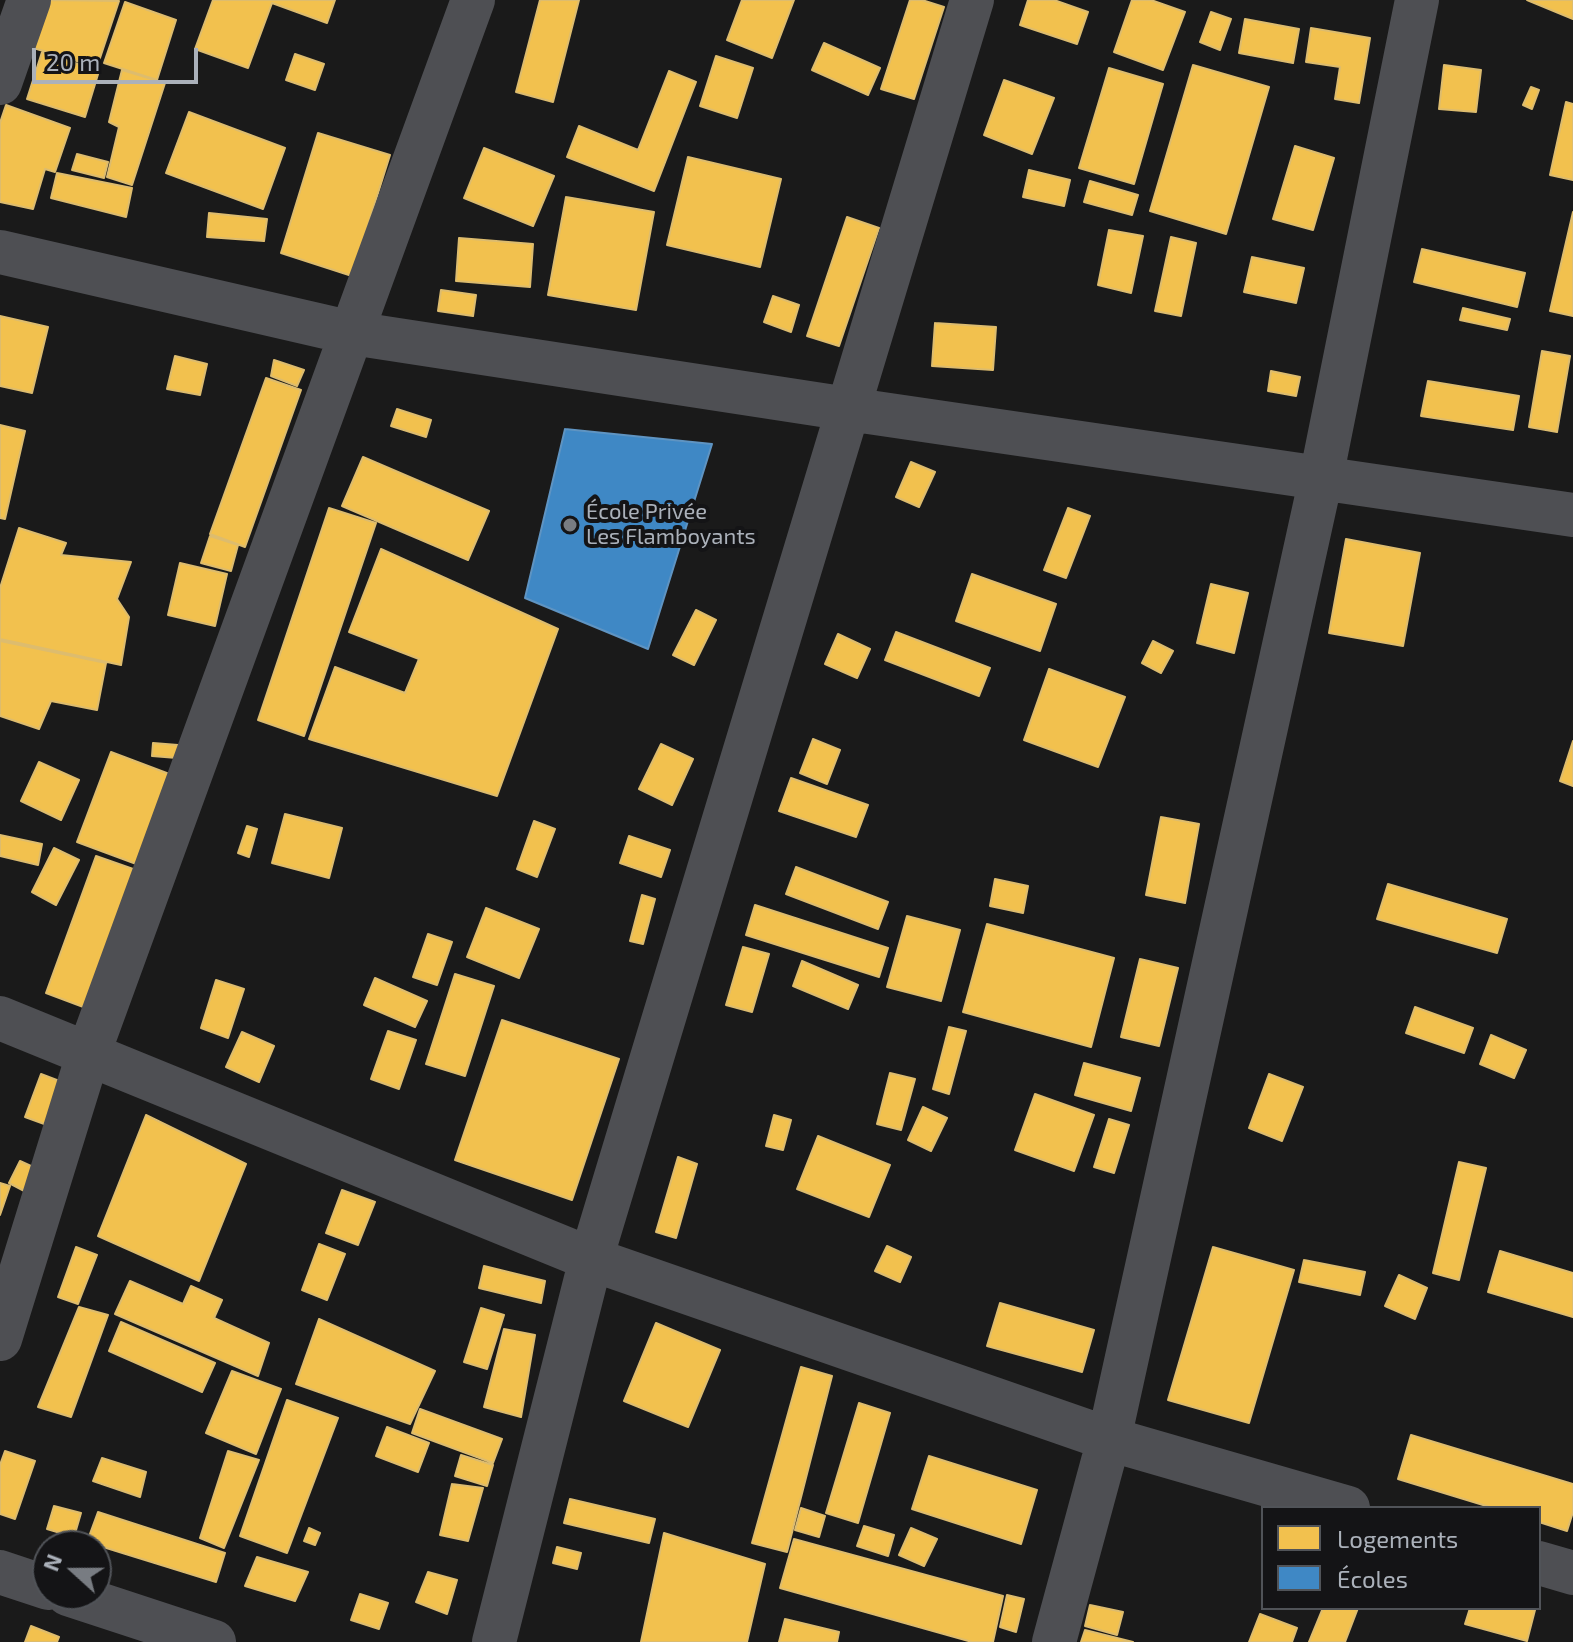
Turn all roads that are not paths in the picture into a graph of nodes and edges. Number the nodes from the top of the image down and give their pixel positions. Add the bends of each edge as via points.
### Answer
1 (29, 0) edge
2 (473, 0) edge
3 (972, 0) edge
4 (1417, 0) edge
5 (0, 83) edge
6 (0, 252) edge
7 (352, 333) junction
8 (848, 409) junction
9 (1321, 478) junction
10 (1573, 515) edge
11 (0, 1018) edge
12 (88, 1055) junction
13 (591, 1259) junction
14 (0, 1339) edge
15 (1109, 1439) junction
16 (1341, 1506) edge
17 (1541, 1564) edge
18 (0, 1572) edge
19 (1573, 1573) edge
20 (32, 1583) edge
21 (112, 1608) edge
22 (214, 1642) edge
23 (494, 1642) edge
24 (1054, 1642) edge

1 - 5 street
2 - 7 street
3 - 8 street
4 - 9 street
6 - 7 street
7 - 8 street
7 - 12 street
8 - 9 street
8 - 13 street
9 - 10 street
9 - 15 street
11 - 12 street
12 - 13 street
12 - 14 street
13 - 15 street
13 - 23 street
15 - 16 street
15 - 24 street
17 - 19 street
18 - 20 street
21 - 22 street

